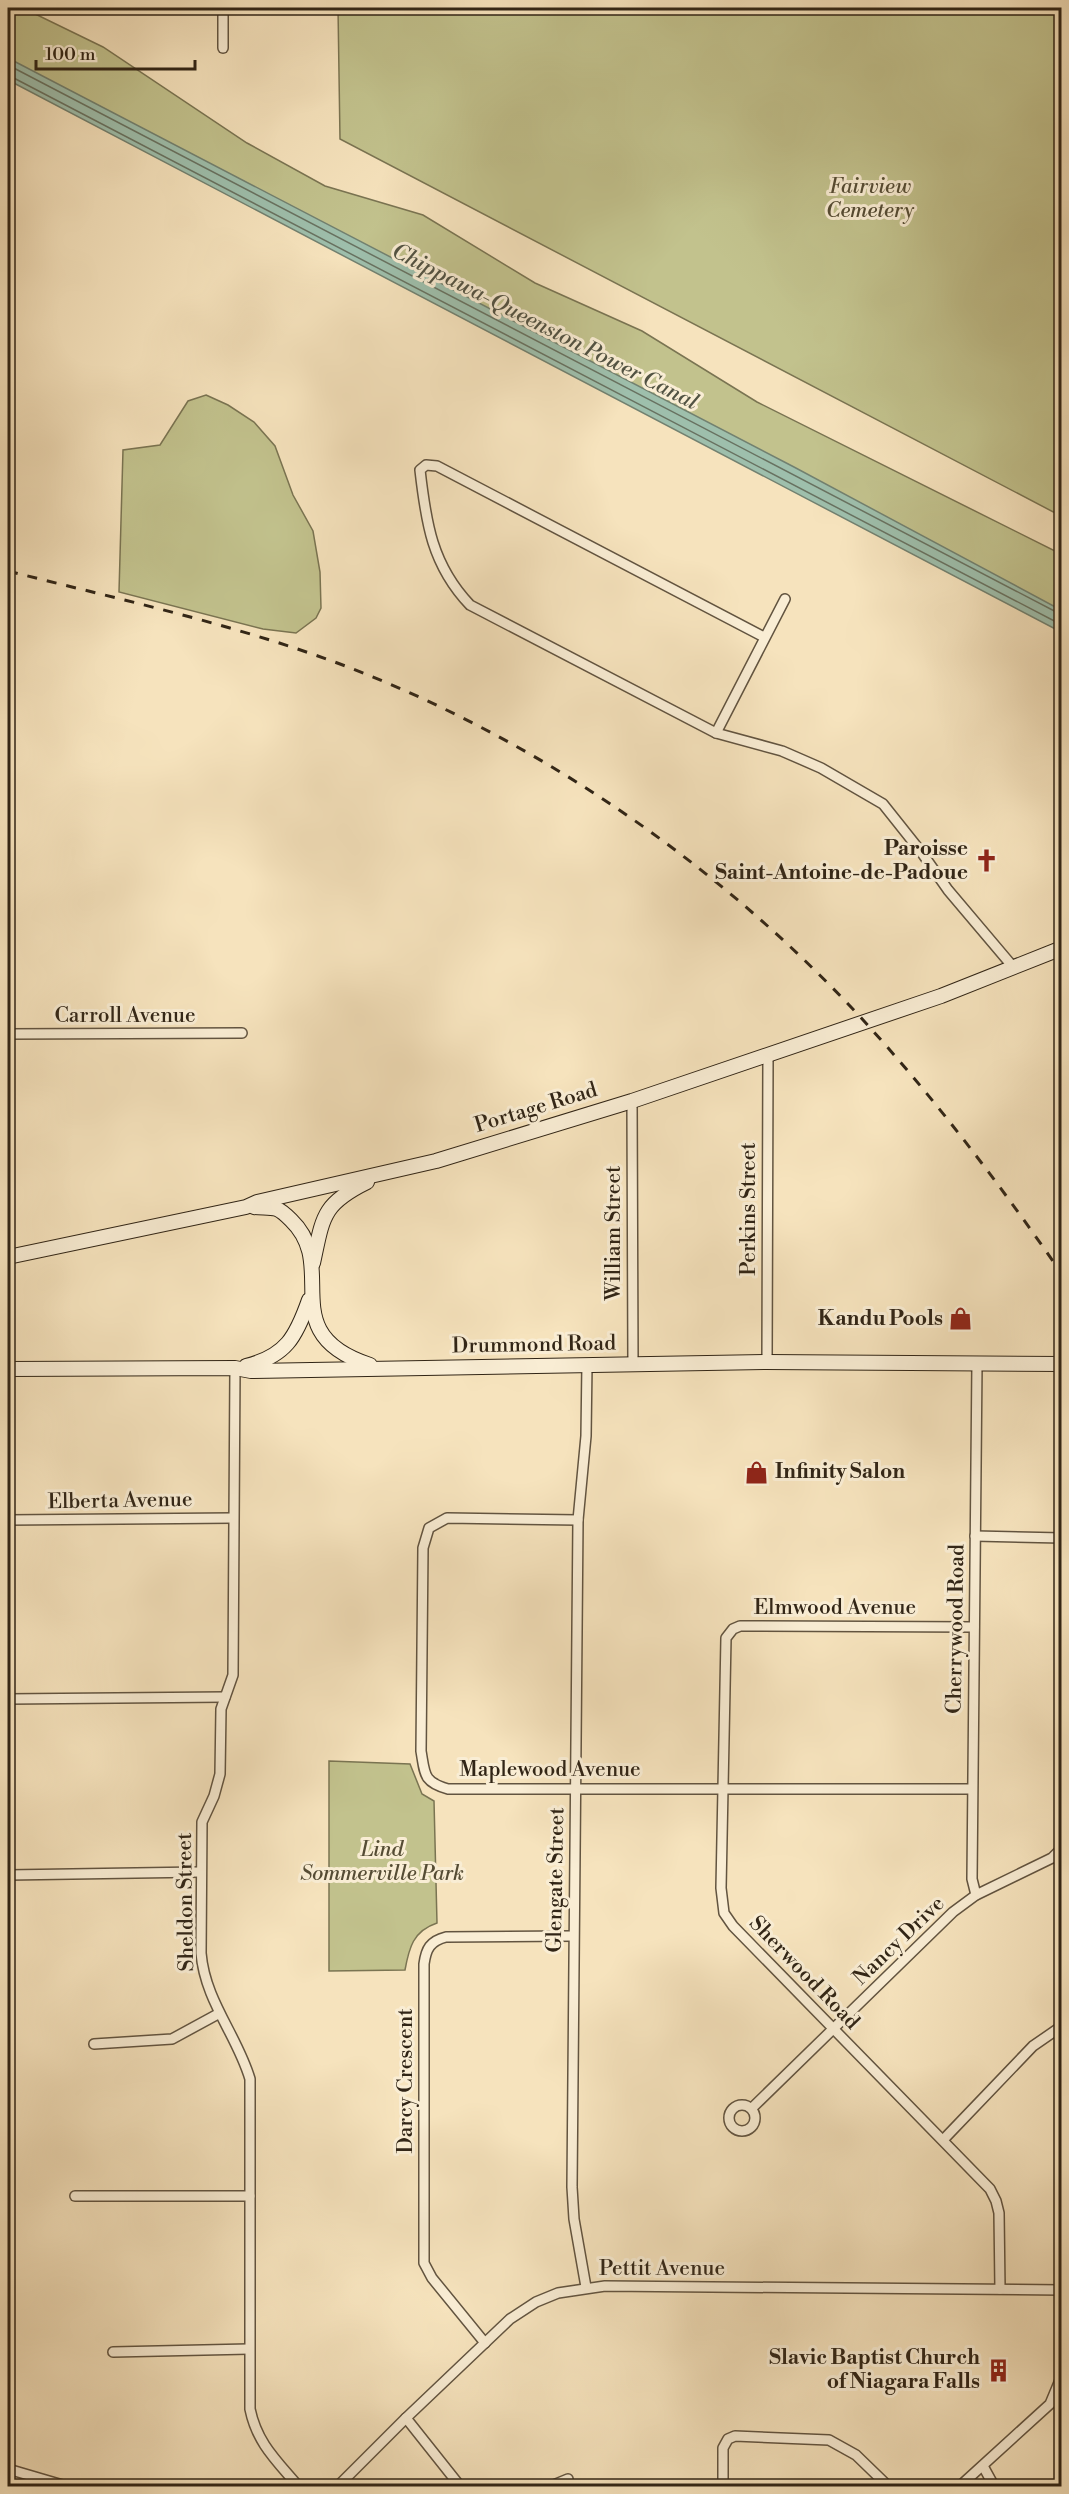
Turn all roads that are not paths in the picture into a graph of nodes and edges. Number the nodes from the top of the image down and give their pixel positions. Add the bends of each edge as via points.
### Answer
1 (223, 8) edge
2 (223, 48) dead end
3 (784, 599) dead end
4 (764, 637) junction
5 (716, 733) junction
6 (1062, 948) edge
7 (1014, 968) junction
8 (242, 1033) dead end
9 (8, 1034) edge
10 (768, 1056) junction
11 (632, 1101) junction
12 (399, 1169) junction
13 (246, 1207) junction
14 (8, 1257) edge
15 (312, 1266) junction
16 (311, 1295) junction
17 (766, 1362) junction
18 (977, 1363) junction
19 (587, 1364) junction
20 (1062, 1364) edge
21 (633, 1365) junction
22 (378, 1367) junction
23 (235, 1368) junction
24 (8, 1369) edge
25 (233, 1518) junction
26 (8, 1520) edge
27 (578, 1520) junction
28 (975, 1536) junction
29 (1062, 1538) edge
30 (974, 1627) junction
31 (733, 1629) joint
32 (225, 1697) junction
33 (8, 1699) edge
34 (575, 1787) junction
35 (723, 1789) junction
36 (972, 1789) junction
37 (1062, 1848) edge
38 (200, 1872) junction
39 (8, 1875) edge
40 (976, 1895) junction
41 (573, 1936) junction
42 (218, 2014) junction
43 (1062, 2026) edge
44 (834, 2029) junction
45 (94, 2044) dead end
46 (752, 2108) dead end
47 (943, 2140) junction
48 (75, 2196) dead end
49 (250, 2196) junction
50 (586, 2287) junction
51 (1000, 2289) junction
52 (1062, 2290) edge
53 (485, 2343) junction
54 (1062, 2346) edge
55 (249, 2349) junction
56 (113, 2352) dead end
57 (406, 2418) junction
58 (983, 2466) junction
59 (8, 2469) edge
60 (568, 2479) dead end
61 (66, 2487) edge
62 (298, 2487) edge
63 (338, 2487) edge
64 (460, 2487) edge
65 (551, 2487) edge
66 (723, 2487) edge
67 (888, 2487) edge
68 (960, 2487) edge
69 (993, 2487) edge

1 - 2 street
3 - 4 street
4 - 5 street
4 - 5 street via 437,466 426,465 420,470 435,550 452,586 470,606
5 - 7 street via 782,751 821,768 882,804
6 - 7 main road, Portage Road
7 - 10 main road, Portage Road
8 - 9 street, Carroll Avenue
10 - 11 main road, Portage Road
10 - 17 street, Perkins Street
11 - 12 main road, Portage Road
11 - 21 street, William Street
12 - 13 main road, Portage Road
12 - 15 main road via 340,1195 321,1227
13 - 14 main road, Portage Road
13 - 15 main road via 277,1209 289,1218 299,1228
15 - 16 main road
16 - 22 main road via 314,1316 328,1342 339,1352
16 - 23 main road via 301,1323 286,1346 265,1361
17 - 18 main road, Drummond Road
17 - 21 main road, Drummond Road
18 - 20 main road, Drummond Road
18 - 28 street, Cherrywood Road
19 - 21 main road, Drummond Road
19 - 22 main road, Drummond Road
19 - 27 street, Glengate Street via 586,1436
22 - 23 main road, Drummond Road via 251,1371
23 - 24 main road, Drummond Road
23 - 25 street, Sheldon Street
25 - 26 street, Elberta Avenue
25 - 32 street, Sheldon Street via 233,1675
27 - 34 street, Glengate Street
27 - 34 street, Maplewood Avenue via 447,1518 429,1528 423,1548 421,1751 426,1778 433,1785 448,1789
28 - 29 street
28 - 30 street, Cherrywood Road
30 - 31 street, Elmwood Avenue
30 - 36 street, Cherrywood Road
31 - 35 street, Sherwood Road via 726,1638
32 - 33 street
32 - 38 street, Sheldon Street via 220,1725 220,1774 202,1822
34 - 35 street, Maplewood Avenue
34 - 41 street, Glengate Street
35 - 36 street, Maplewood Avenue
35 - 44 street, Sherwood Road via 724,1913
36 - 40 street, Cherrywood Road via 972,1879
37 - 40 street, Nancy Drive via 1052,1858
38 - 39 street
38 - 42 street, Sheldon Street via 203,1971
40 - 44 street, Nancy Drive via 953,1912
41 - 50 street, Glengate Street via 572,2187
41 - 53 street, Darcy Crescent via 446,1937 436,1939 426,1949 424,2263
42 - 45 street via 172,2039
42 - 49 street, Sheldon Street via 244,2060 250,2079
43 - 47 street via 1033,2046
44 - 46 street, Nancy Drive
44 - 47 street, Sherwood Road
47 - 51 street, Sherwood Road via 990,2189 996,2201
48 - 49 street
49 - 55 street, Sheldon Street
50 - 51 street, Pettit Avenue
50 - 53 street, Pettit Avenue via 536,2302 510,2319
51 - 52 street, Pettit Avenue
53 - 57 street, Pettit Avenue
54 - 58 street via 1060,2380 1050,2404
55 - 56 street
55 - 62 street, Sheldon Street via 254,2428
57 - 63 street, Pettit Avenue
57 - 64 street
58 - 68 street
58 - 69 street
59 - 61 street
60 - 65 street
66 - 67 street via 723,2448 735,2436 829,2440 856,2455

